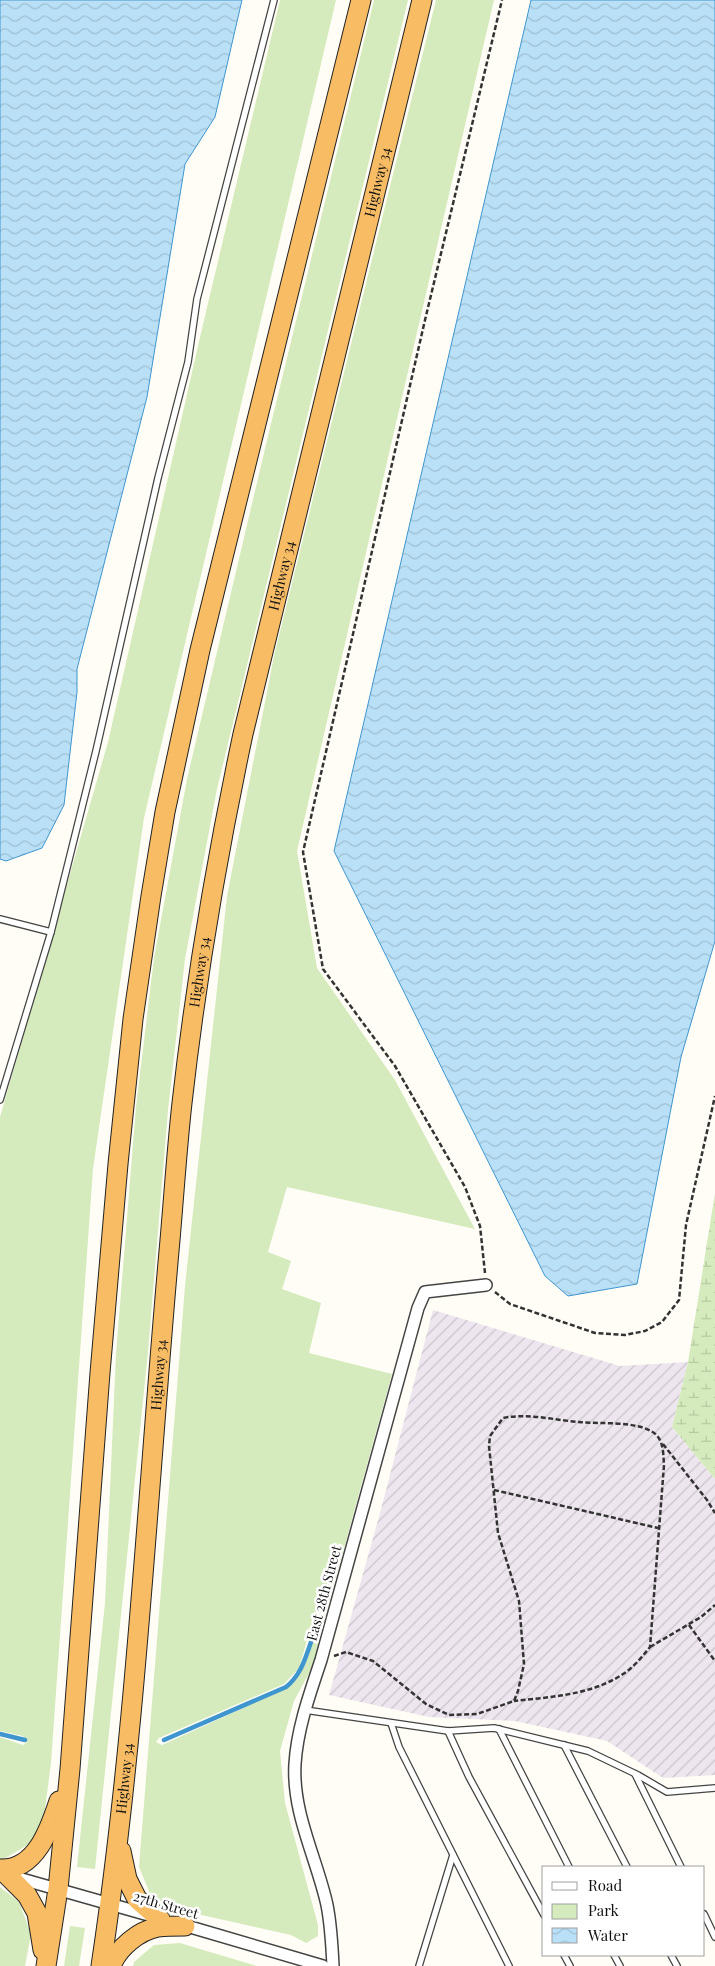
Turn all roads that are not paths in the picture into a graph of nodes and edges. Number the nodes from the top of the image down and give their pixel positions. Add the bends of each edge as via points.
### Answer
1 (274, 0) edge
2 (361, 0) edge
3 (422, 0) edge
4 (0, 919) edge
5 (51, 932) junction
6 (0, 1100) edge
7 (486, 1285) road end
8 (305, 1710) junction
9 (391, 1723) junction
10 (499, 1729) junction
11 (448, 1731) junction
12 (564, 1745) junction
13 (70, 1769) junction
14 (635, 1774) junction
15 (715, 1788) edge
16 (118, 1831) junction
17 (453, 1855) junction
18 (568, 1866) edge
19 (626, 1866) edge
20 (681, 1866) edge
21 (2, 1872) edge
22 (58, 1889) junction
23 (110, 1904) junction
24 (542, 1911) edge
25 (705, 1916) edge
26 (160, 1919) junction
27 (186, 1926) junction
28 (715, 1937) edge
29 (46, 1966) edge
30 (100, 1966) edge
31 (111, 1966) edge
32 (323, 1966) edge
33 (333, 1966) edge
34 (419, 1966) edge
35 (508, 1966) edge

1 - 5 lane via 197,299 188,362
2 - 13 highway via 200,650 165,812 151,896 132,1020 118,1164
3 - 16 highway, Highway 34 via 244,734 202,952 182,1104
4 - 5 lane
5 - 6 lane
7 - 8 street, East 28th Street via 425,1292 418,1308
8 - 9 lane
8 - 33 street, East 28th Street via 295,1766 298,1803 327,1904
9 - 11 lane
9 - 17 lane via 399,1747
10 - 11 lane
10 - 12 lane
10 - 18 lane
11 - 24 lane via 469,1777
12 - 14 lane via 588,1751
12 - 19 lane
13 - 21 highway via 42,1843 32,1855
13 - 22 highway
14 - 15 lane via 667,1792
14 - 20 lane
16 - 23 highway, Highway 34
16 - 26 highway via 127,1878 137,1899
17 - 34 lane
17 - 35 lane
21 - 22 street, 27th Street
21 - 29 highway via 27,1895 37,1913
22 - 23 street, 27th Street
22 - 29 highway
23 - 26 street, 27th Street
23 - 30 highway, Highway 34
25 - 28 lane
26 - 27 street, 27th Street
27 - 31 highway via 157,1927 138,1936 124,1946
27 - 32 street, 27th Street

